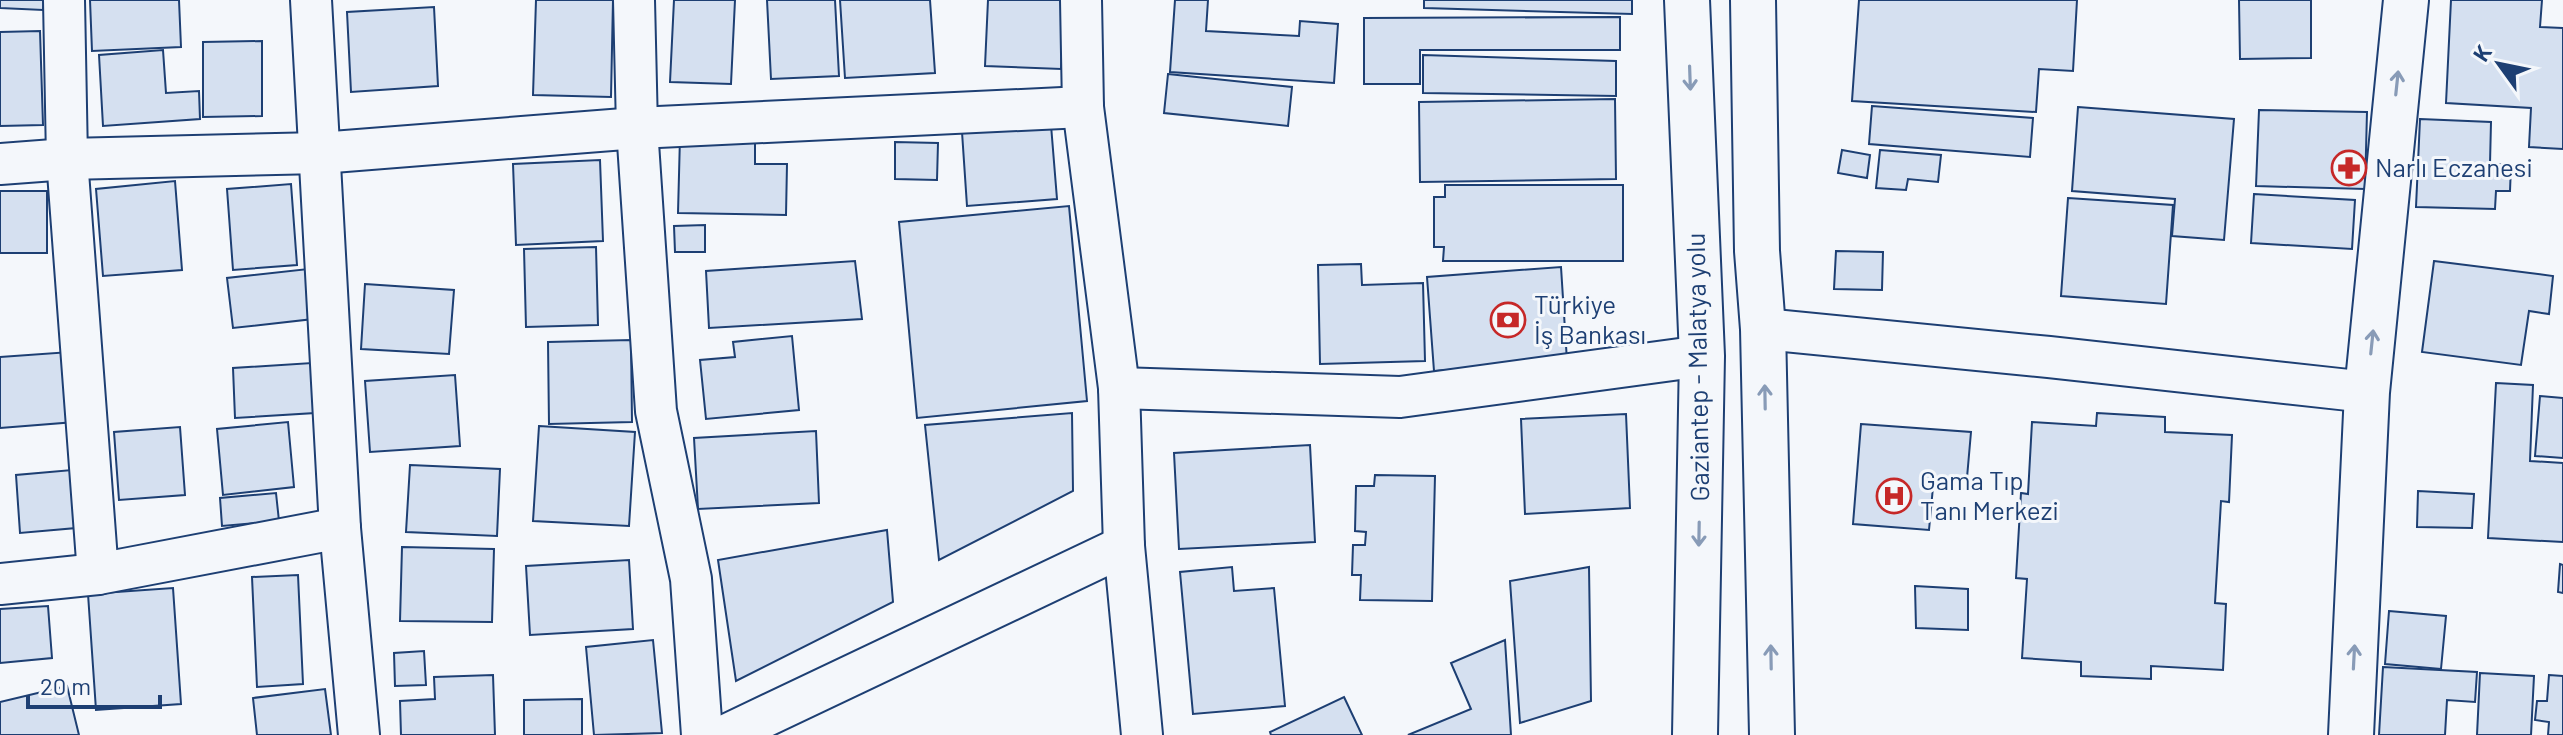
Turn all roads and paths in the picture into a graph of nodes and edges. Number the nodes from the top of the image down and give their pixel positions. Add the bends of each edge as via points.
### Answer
1 (64, 0) edge
2 (311, 0) edge
3 (634, 0) edge
4 (1081, 0) edge
5 (1687, 0) edge
6 (1753, 0) edge
7 (2406, 0) edge
8 (1083, 107) junction
9 (637, 128) junction
10 (320, 153) junction
11 (67, 159) junction
12 (0, 164) edge
13 (1763, 329) junction
14 (1702, 356) junction
15 (1119, 388) junction
16 (2367, 392) junction
17 (340, 528) junction
18 (1124, 546) junction
19 (98, 574) junction
20 (0, 584) edge
21 (1772, 734) edge
22 (359, 735) edge
23 (702, 735) edge
24 (726, 735) edge
25 (1142, 735) edge
26 (1695, 735) edge
27 (1789, 735) edge
28 (2351, 735) edge

1 - 11 street
2 - 10 street
3 - 9 street
4 - 8 street
5 -> 14 main road, Gaziantep - Malatya yolu
6 - 13 main road
16 -> 7 main road
8 - 9 street
8 - 15 street
9 - 10 street
9 - 23 street via 656,411 691,579
10 - 11 street
10 - 17 street
11 - 12 street
11 - 19 street
13 - 16 street
21 -> 13 main road
14 - 15 street via 1400,397
14 -> 26 main road, Gaziantep - Malatya yolu
15 - 18 street
28 -> 16 main road
17 - 19 street
17 - 22 street
18 - 24 street
18 - 25 street
19 - 20 street
21 - 27 street

